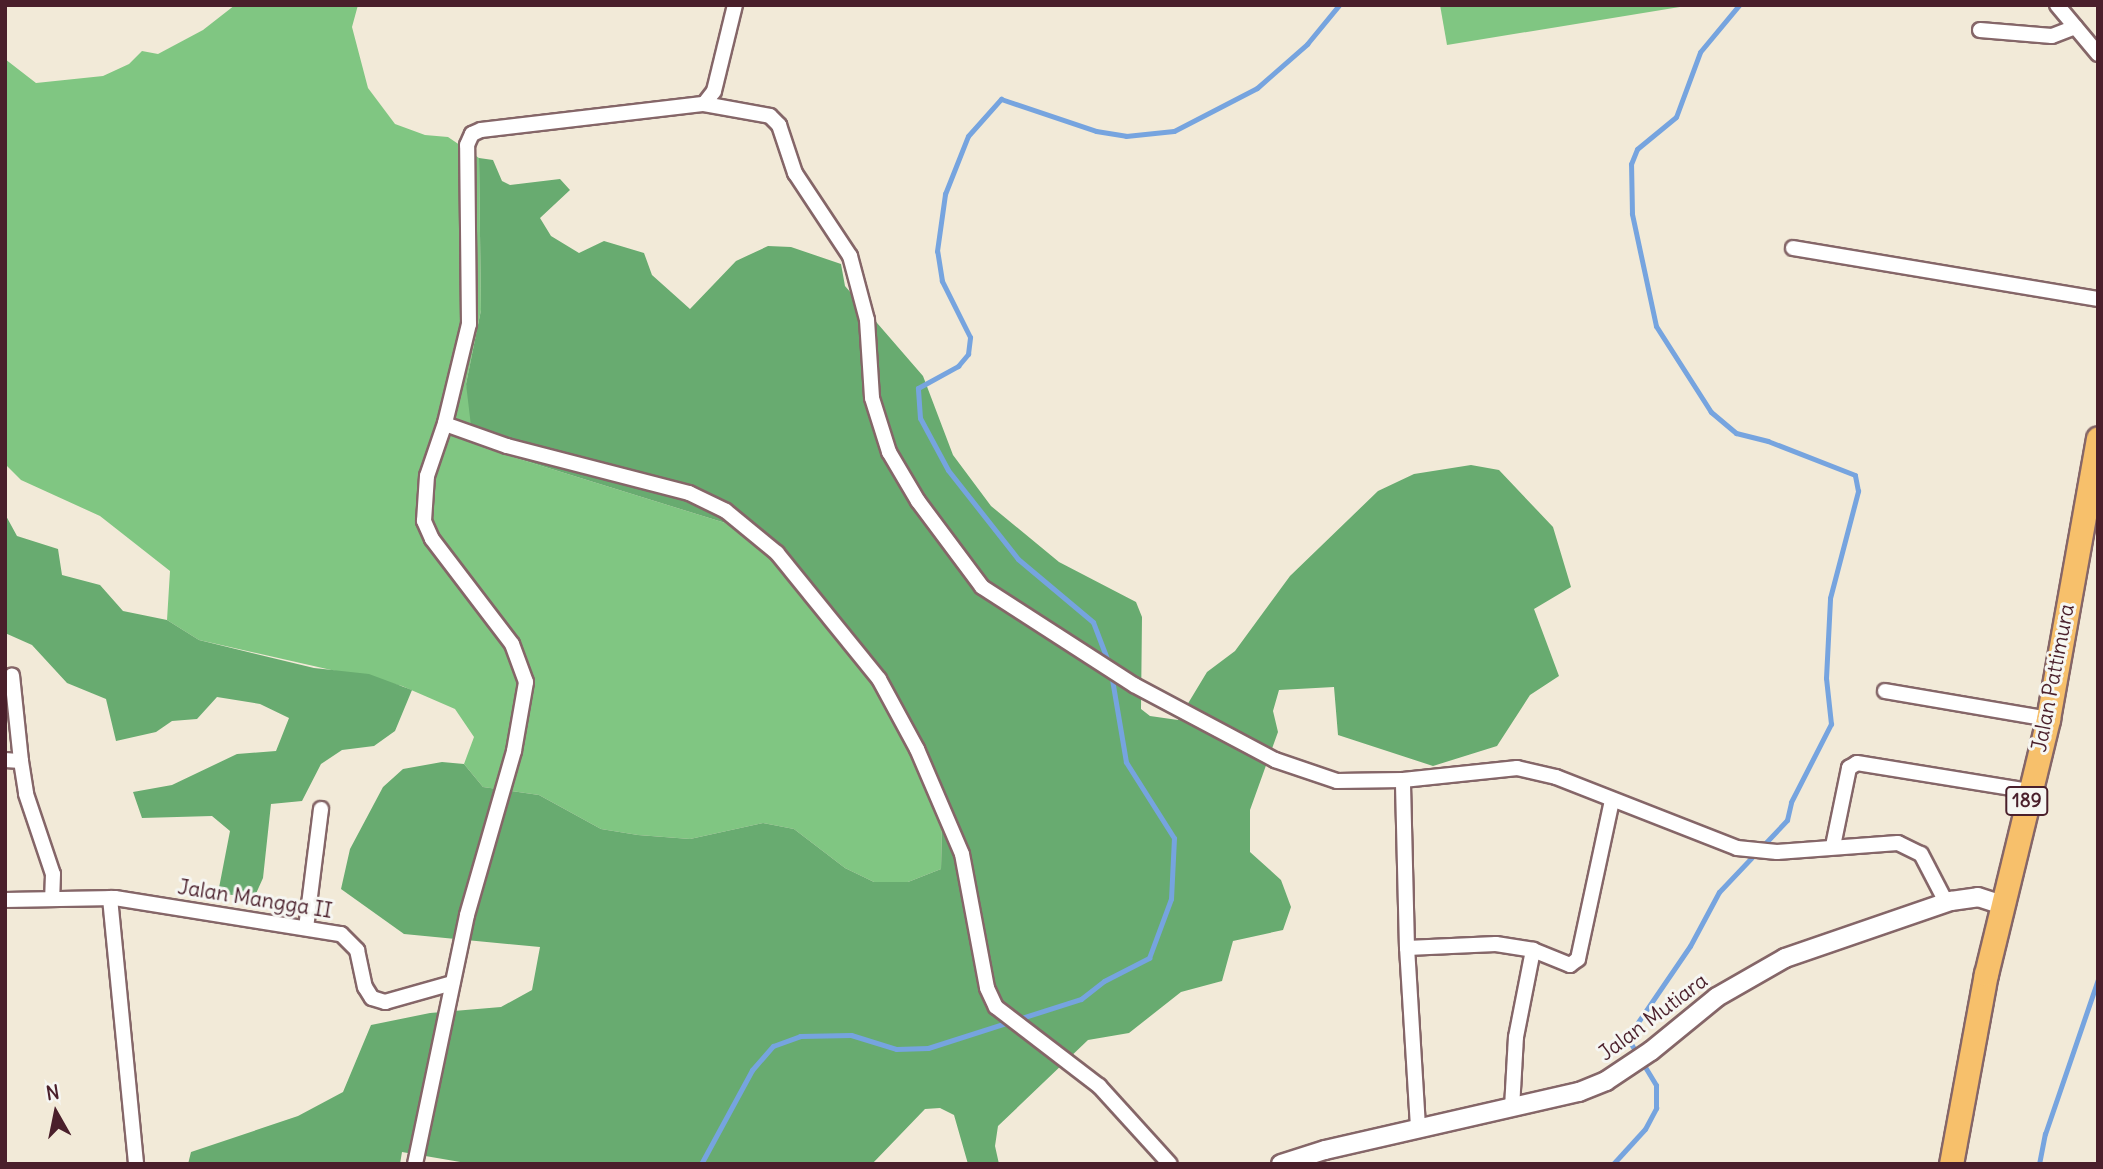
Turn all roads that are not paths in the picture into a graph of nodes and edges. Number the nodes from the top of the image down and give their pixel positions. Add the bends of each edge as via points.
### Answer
1 (735, 5) edge
2 (2057, 5) edge
3 (2075, 27) junction
4 (1980, 30) dead end
5 (2098, 54) edge
6 (704, 104) junction
7 (1793, 248) dead end
8 (2098, 299) edge
9 (445, 424) junction
10 (2098, 438) edge
11 (12, 675) dead end
12 (1885, 691) dead end
13 (2048, 719) junction
14 (5, 760) edge
15 (21, 761) junction
16 (1403, 780) junction
17 (2029, 791) junction
18 (1612, 801) junction
19 (321, 809) dead end
20 (1833, 846) junction
21 (52, 897) junction
22 (110, 898) junction
23 (5, 900) edge
24 (1946, 902) junction
25 (2002, 905) junction
26 (306, 928) junction
27 (1406, 948) junction
28 (1533, 950) junction
29 (453, 983) junction
30 (1512, 1108) junction
31 (1418, 1127) junction
32 (136, 1164) edge
33 (415, 1164) edge
34 (1170, 1164) edge
35 (1281, 1164) edge
36 (1951, 1164) edge

1 - 6 street via 715,91
2 - 3 street
3 - 4 street via 2052,36
3 - 5 street
6 - 9 street via 472,134 467,145 469,324
6 - 16 street via 771,116 779,125 795,173 850,256 867,320 872,398 889,452 918,501 982,587 1133,685 1275,761 1337,781
7 - 8 street
9 - 29 street via 427,476 424,521 432,540 512,644 526,682 514,751 467,915
9 - 34 street via 507,446 689,493 726,511 777,553 879,680 917,749 962,853 987,988 996,1007 1099,1086
10 - 13 main road, Jalan Pattimura / 189
11 - 15 street
12 - 13 street
13 - 17 main road, Jalan Pattimura / 189
14 - 15 street
15 - 21 street via 26,794 53,874
16 - 18 street via 1517,768 1556,777
16 - 27 street
17 - 20 street via 1857,763 1849,768
17 - 25 main road, Jalan Pattimura / 189
18 - 20 street via 1712,840 1751,849 1777,852
18 - 28 street via 1578,959 1570,965
19 - 26 street
20 - 24 street via 1883,842 1910,846 1921,854
21 - 22 street, Jalan Mangga II
21 - 23 street, Jalan Mangga II
22 - 26 street, Jalan Mangga II
22 - 32 street
24 - 25 street, Jalan Mutiara via 1978,897
24 - 30 street, Jalan Mutiara via 1785,958 1717,997 1634,1062 1579,1092
25 - 36 main road, Jalan Pattimura / 189
26 - 29 street, Jalan Mangga II via 352,940 372,998 397,1001
27 - 28 street via 1496,944
27 - 31 street
28 - 30 street via 1516,1037
29 - 33 street
30 - 31 street, Jalan Mutiara
31 - 35 street, Jalan Mutiara

